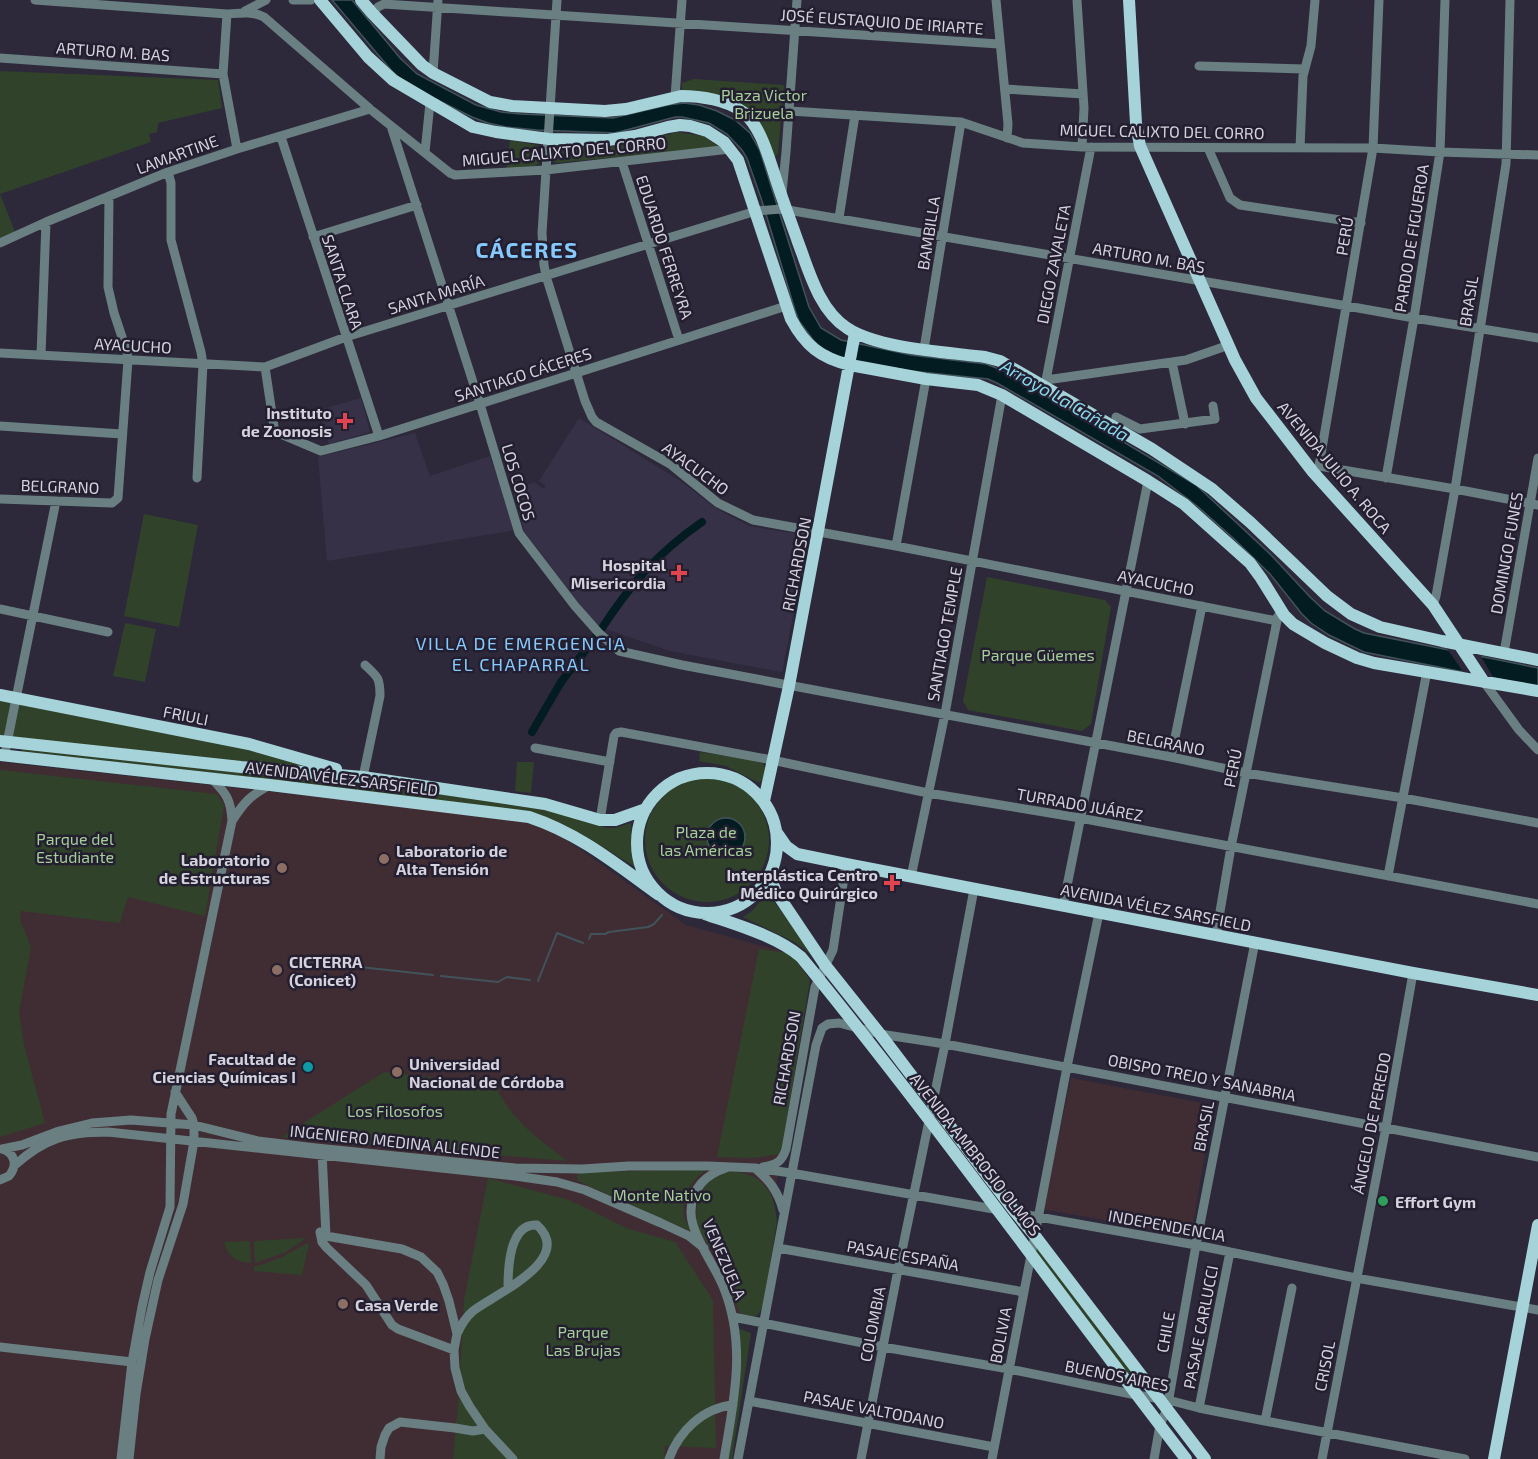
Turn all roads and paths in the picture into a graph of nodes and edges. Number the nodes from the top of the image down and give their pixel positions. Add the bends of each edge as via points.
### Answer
1 (35, 0) edge
2 (47, 0) edge
3 (198, 0) edge
4 (266, 0) edge
5 (293, 0) edge
6 (311, 0) edge
7 (320, 0) edge
8 (361, 0) edge
9 (557, 0) edge
10 (682, 0) edge
11 (797, 0) edge
12 (996, 0) edge
13 (1077, 0) edge
14 (1129, 0) edge
15 (1315, 0) edge
16 (1379, 0) edge
17 (1445, 0) edge
18 (1510, 0) edge
19 (128, 3) edge
20 (437, 4) edge
21 (197, 12) junction
22 (243, 13) junction
23 (372, 13) junction
24 (227, 14) junction
25 (556, 15) junction
26 (680, 24) junction
27 (795, 31) junction
28 (999, 44) junction
29 (0, 58) edge
30 (1199, 66) dead end
31 (1304, 69) junction
32 (433, 73) junction
33 (223, 74) junction
34 (1005, 89) junction
35 (1083, 94) junction
36 (675, 97) junction
37 (430, 103) junction
38 (370, 109) junction
39 (550, 111) junction
40 (790, 111) junction
41 (855, 115) junction
42 (961, 122) junction
43 (392, 126) junction
44 (281, 137) junction
45 (549, 137) junction
46 (1007, 138) junction
47 (1086, 147) junction
48 (1140, 147) junction
49 (1208, 148) junction
50 (1300, 148) junction
51 (1374, 148) junction
52 (237, 149) junction
53 (730, 149) junction
54 (425, 152) junction
55 (1440, 152) junction
56 (1507, 154) junction
57 (1538, 155) edge
58 (622, 162) junction
59 (546, 170) junction
60 (168, 172) junction
61 (781, 195) junction
62 (109, 196) junction
63 (417, 205) junction
64 (784, 209) junction
65 (760, 210) junction
66 (839, 218) junction
67 (46, 222) junction
68 (1361, 223) junction
69 (943, 236) junction
70 (313, 237) junction
71 (0, 243) edge
72 (648, 244) junction
73 (1069, 259) junction
74 (546, 276) junction
75 (1200, 281) junction
76 (449, 306) junction
77 (786, 306) junction
78 (1347, 306) junction
79 (1414, 318) junction
80 (1479, 329) junction
81 (346, 337) junction
82 (855, 337) junction
83 (1538, 338) edge
84 (679, 340) junction
85 (1229, 345) junction
86 (924, 349) junction
87 (0, 352) edge
88 (41, 355) junction
89 (128, 360) junction
90 (850, 362) junction
91 (1172, 362) junction
92 (203, 364) junction
93 (265, 367) junction
94 (577, 373) junction
95 (926, 379) junction
96 (1045, 383) junction
97 (1002, 395) junction
98 (480, 404) junction
99 (1213, 406) dead end
100 (1116, 417) dead end
101 (1185, 424) junction
102 (0, 426) edge
103 (122, 434) junction
104 (379, 436) junction
105 (1538, 458) edge
106 (1316, 469) junction
107 (1386, 477) junction
108 (197, 478) dead end
109 (1148, 481) junction
110 (1455, 489) junction
111 (0, 499) edge
112 (56, 501) junction
113 (1534, 505) edge
114 (819, 532) junction
115 (896, 546) junction
116 (973, 562) junction
117 (1125, 592) junction
118 (1433, 605) junction
119 (1202, 606) junction
120 (1279, 608) junction
121 (0, 609) edge
122 (33, 616) junction
123 (1277, 621) junction
124 (108, 632) dead end
125 (1460, 645) junction
126 (1504, 653) junction
127 (1538, 660) edge
128 (366, 665) dead end
129 (1427, 671) junction
130 (1484, 682) junction
131 (789, 686) junction
132 (1538, 691) edge
133 (0, 694) edge
134 (16, 698) junction
135 (945, 714) junction
136 (1095, 744) junction
137 (3, 748) edge
138 (535, 748) dead end
139 (1538, 750) edge
140 (1170, 757) junction
141 (772, 760) junction
142 (610, 762) junction
143 (1246, 773) junction
144 (363, 777) junction
145 (213, 780) junction
146 (270, 785) junction
147 (928, 792) junction
148 (1403, 798) junction
149 (764, 801) junction
150 (646, 809) junction
151 (1080, 818) junction
152 (600, 820) junction
153 (232, 821) junction
154 (1538, 823) edge
155 (777, 833) junction
156 (1231, 847) junction
157 (846, 864) junction
158 (1388, 876) junction
159 (770, 877) junction
160 (911, 877) junction
161 (974, 889) junction
162 (659, 895) junction
163 (1538, 904) edge
164 (1063, 906) junction
165 (1099, 913) junction
166 (705, 914) junction
167 (1216, 935) junction
168 (1255, 942) junction
169 (825, 965) junction
170 (1413, 973) junction
171 (818, 978) junction
172 (1538, 995) edge
173 (860, 1029) junction
174 (880, 1034) junction
175 (945, 1044) junction
176 (1067, 1067) junction
177 (175, 1092) junction
178 (1224, 1098) junction
179 (933, 1104) junction
180 (930, 1121) junction
181 (170, 1122) junction
182 (194, 1125) junction
183 (1386, 1127) junction
184 (170, 1138) junction
185 (194, 1141) junction
186 (1, 1149) edge
187 (319, 1152) junction
188 (1538, 1157) edge
189 (15, 1165) junction
190 (732, 1166) junction
191 (573, 1168) junction
192 (755, 1168) junction
193 (791, 1173) junction
194 (0, 1180) edge
195 (571, 1185) junction
196 (913, 1196) junction
197 (997, 1210) junction
198 (784, 1212) junction
199 (1016, 1213) junction
200 (1038, 1217) junction
201 (1538, 1225) edge
202 (323, 1236) junction
203 (1035, 1236) junction
204 (1196, 1245) junction
205 (704, 1248) junction
206 (778, 1248) junction
207 (1230, 1252) junction
208 (1031, 1253) junction
209 (898, 1270) junction
210 (1356, 1278) junction
211 (508, 1288) junction
212 (1292, 1288) dead end
213 (1024, 1292) junction
214 (1523, 1307) junction
215 (1538, 1310) edge
216 (733, 1317) junction
217 (763, 1324) junction
218 (457, 1334) junction
219 (0, 1347) edge
220 (883, 1347) junction
221 (454, 1350) junction
222 (132, 1362) junction
223 (1009, 1368) junction
224 (1136, 1395) junction
225 (749, 1401) junction
226 (1165, 1403) junction
227 (733, 1405) junction
228 (1199, 1408) junction
229 (1264, 1421) junction
230 (868, 1423) junction
231 (1160, 1425) junction
232 (485, 1429) junction
233 (1327, 1432) junction
234 (994, 1447) junction
235 (121, 1459) edge
236 (129, 1459) edge
237 (380, 1459) edge
238 (513, 1459) edge
239 (669, 1459) edge
240 (724, 1459) edge
241 (738, 1459) edge
242 (861, 1459) edge
243 (992, 1459) edge
244 (1154, 1459) edge
245 (1186, 1459) edge
246 (1205, 1459) edge
247 (1322, 1459) edge
248 (1465, 1459) edge
249 (1494, 1459) edge

1 - 2 street, MIGUEL CALIXTO DEL CORRO
2 - 19 street, MIGUEL CALIXTO DEL CORRO
3 - 21 street
4 - 22 street, MIGUEL CALIXTO DEL CORRO
5 - 6 street
7 - 37 main road via 385,74
8 - 23 main road
9 - 25 street, AYACUCHO
10 - 26 street
11 - 27 street
12 - 28 street
13 - 35 street, DIEGO ZAVALETA
14 - 48 main road, AVENIDA JULIO A. ROCA
15 - 31 street via 1311,46
16 - 51 street, PERÚ
17 - 55 street, PARDO DE FIGUEROA
18 - 56 street, BRASIL
19 - 21 street, MIGUEL CALIXTO DEL CORRO
20 - 23 street, JOSÉ EUSTAQUIO DE IRIARTE via 384,4
20 - 25 street, JOSÉ EUSTAQUIO DE IRIARTE
20 - 32 street
21 - 24 street, MIGUEL CALIXTO DEL CORRO
22 - 24 street, MIGUEL CALIXTO DEL CORRO
22 - 38 street, MIGUEL CALIXTO DEL CORRO via 264,17
23 - 32 main road
24 - 33 street
25 - 26 street, JOSÉ EUSTAQUIO DE IRIARTE
25 - 39 street, AYACUCHO
26 - 27 street, JOSÉ EUSTAQUIO DE IRIARTE
26 - 36 street
27 - 28 street, JOSÉ EUSTAQUIO DE IRIARTE
27 - 40 street
28 - 34 street
29 - 33 street, ARTURO M. BAS
30 - 31 street
31 - 50 street
32 - 39 main road via 490,102
33 - 52 street
34 - 35 street
34 - 46 street
35 - 47 street, DIEGO ZAVALETA
36 - 39 main road via 615,111
36 - 61 main road via 712,100 742,112 757,129
37 - 45 main road via 473,127
37 - 54 street
38 - 43 street, MIGUEL CALIXTO DEL CORRO
38 - 44 street, LAMARTINE
39 - 45 street, AYACUCHO
40 - 41 street, MIGUEL CALIXTO DEL CORRO
40 - 61 street
41 - 42 street, MIGUEL CALIXTO DEL CORRO
41 - 66 street
42 - 46 street, MIGUEL CALIXTO DEL CORRO
42 - 69 street, BAMBILLA
43 - 54 street, MIGUEL CALIXTO DEL CORRO
43 - 63 street, LOS COCOS
44 - 52 street, LAMARTINE
44 - 70 street, SANTA CLARA
45 - 53 main road via 608,140 680,125 707,131
45 - 59 street, AYACUCHO
46 - 47 street, MIGUEL CALIXTO DEL CORRO
47 - 48 street, MIGUEL CALIXTO DEL CORRO
47 - 73 street, DIEGO ZAVALETA
48 - 49 street, MIGUEL CALIXTO DEL CORRO
48 - 75 main road, AVENIDA JULIO A. ROCA
49 - 50 street, MIGUEL CALIXTO DEL CORRO
49 - 68 street via 1230,198 1240,205
50 - 51 street, MIGUEL CALIXTO DEL CORRO
51 - 55 street, MIGUEL CALIXTO DEL CORRO
51 - 68 street, PERÚ
52 - 60 street, LAMARTINE
53 - 58 street, MIGUEL CALIXTO DEL CORRO
53 - 65 main road
54 - 59 street, MIGUEL CALIXTO DEL CORRO via 455,175
55 - 56 street, MIGUEL CALIXTO DEL CORRO
55 - 79 street, PARDO DE FIGUEROA
56 - 57 street, MIGUEL CALIXTO DEL CORRO
56 - 80 street, BRASIL
58 - 59 street, MIGUEL CALIXTO DEL CORRO
58 - 72 street, EDUARDO FERREYRA
59 - 74 street, AYACUCHO via 542,233
60 - 62 street, LAMARTINE
60 - 92 street via 171,240
61 - 64 main road
62 - 67 street, LAMARTINE
62 - 89 street via 108,287
63 - 70 street
63 - 76 street, LOS COCOS
64 - 65 street, ARTURO M. BAS
64 - 66 street, ARTURO M. BAS
64 - 82 main road via 819,295 838,322
65 - 72 street, SANTA MARÍA
65 - 77 main road
66 - 69 street, ARTURO M. BAS
67 - 71 street, LAMARTINE
67 - 88 street
68 - 78 street, PERÚ
69 - 73 street, ARTURO M. BAS
69 - 86 street, BAMBILLA
70 - 81 street, SANTA CLARA
72 - 74 street, SANTA MARÍA
72 - 84 street, EDUARDO FERREYRA
73 - 75 street, ARTURO M. BAS
73 - 96 street, DIEGO ZAVALETA
74 - 76 street, SANTA MARÍA
74 - 94 street, AYACUCHO
75 - 78 street, ARTURO M. BAS
75 - 85 main road, AVENIDA JULIO A. ROCA
76 - 81 street, SANTA MARÍA
76 - 98 street, LOS COCOS
77 - 84 street, SANTIAGO CÁCERES
77 - 90 main road via 797,331 812,348 820,355
78 - 79 street, ARTURO M. BAS
78 - 106 street, PERÚ
79 - 80 street, ARTURO M. BAS
79 - 107 street, PARDO DE FIGUEROA
80 - 83 street, ARTURO M. BAS
80 - 110 street, BRASIL
81 - 93 street, SANTA MARÍA
81 - 104 street, SANTA CLARA
82 - 86 main road
82 - 90 main road, RICHARDSON
84 - 94 street, SANTIAGO CÁCERES
85 - 91 street
85 - 106 main road, AVENIDA JULIO A. ROCA via 1256,398
86 - 96 main road via 995,359
87 - 88 street, AYACUCHO
88 - 89 street, AYACUCHO
89 - 92 street, AYACUCHO
89 - 103 street
90 - 95 main road
90 - 114 main road, RICHARDSON
91 - 96 street
91 - 101 street
92 - 93 street, AYACUCHO
92 - 108 street
93 - 104 street, SANTIAGO CÁCERES via 276,432 321,451
94 - 98 street, SANTIAGO CÁCERES
94 - 114 street, AYACUCHO via 596,422 670,464 718,504 753,520
95 - 97 main road via 978,385
95 - 115 street
96 - 125 main road via 1212,489 1351,614 1380,627
97 - 109 main road
97 - 116 street, SANTIAGO TEMPLE
98 - 104 street, SANTIAGO CÁCERES
98 - 131 street, LOS COCOS via 519,533 575,606 611,645 627,654
99 - 101 street via 1215,419
100 - 101 street via 1140,429
102 - 103 street
103 - 112 street, BELGRANO via 118,498 112,503
105 - 113 street, DOMINGO FUNES
106 - 107 street
106 - 118 main road, AVENIDA JULIO A. ROCA
107 - 110 street
109 - 117 street
109 - 120 main road via 1193,512 1243,555
110 - 113 street
110 - 118 street, BRASIL
111 - 112 street, BELGRANO
112 - 122 street
113 - 126 street, DOMINGO FUNES
114 - 115 street, AYACUCHO
114 - 131 main road, RICHARDSON
115 - 116 street, AYACUCHO
116 - 117 street, AYACUCHO
116 - 135 street, SANTIAGO TEMPLE
117 - 119 street, AYACUCHO
117 - 136 street
118 - 125 main road, AVENIDA JULIO A. ROCA
119 - 123 street, AYACUCHO
119 - 140 street
120 - 123 street, PERÚ
120 - 129 main road via 1306,633 1357,658
121 - 122 street
122 - 124 street
122 - 134 street
123 - 143 street, PERÚ
125 - 126 main road
125 - 130 main road, AVENIDA JULIO A. ROCA
126 - 127 main road
128 - 144 street via 378,677 380,696
129 - 130 main road
129 - 148 street
130 - 132 main road
130 - 139 street, AVENIDA JULIO A. ROCA
131 - 135 street, BELGRANO
131 - 141 main road, RICHARDSON
133 - 134 main road, FRIULI
134 - 137 street
134 - 144 main road, FRIULI via 249,744
135 - 136 street, BELGRANO
135 - 147 street, SANTIAGO TEMPLE
136 - 140 street, BELGRANO
136 - 151 street
137 - 144 main road, AVENIDA VÉLEZ SARSFIELD
137 - 145 main road, AVENIDA VÉLEZ SARSFIELD
138 - 142 street
140 - 143 street, BELGRANO
141 - 142 street, TURRADO JUÁREZ via 621,732 614,736
141 - 147 street, TURRADO JUÁREZ
141 - 149 main road, RICHARDSON
142 - 152 street
143 - 148 street, BELGRANO
143 - 156 street, PERÚ
144 - 152 main road, AVENIDA VÉLEZ SARSFIELD via 545,804
145 - 146 main road, AVENIDA VÉLEZ SARSFIELD
145 - 153 street via 229,800
146 - 153 street via 248,799
146 - 162 main road, AVENIDA VÉLEZ SARSFIELD via 530,817 575,836
147 - 151 street, TURRADO JUÁREZ
147 - 160 street, SANTIAGO TEMPLE
148 - 154 street, BELGRANO
148 - 158 street
149 - 150 main road via 730,776 698,773 667,785
149 - 155 main road
150 - 152 main road, AVENIDA VÉLEZ SARSFIELD via 615,820
150 - 162 main road via 637,845 647,880
151 - 156 street, TURRADO JUÁREZ
151 - 164 street
153 - 177 street
155 - 157 main road, AVENIDA VÉLEZ SARSFIELD via 797,854
155 - 159 main road via 776,861
156 - 158 street, TURRADO JUÁREZ
156 - 167 street, PERÚ
157 - 160 main road, AVENIDA VÉLEZ SARSFIELD
157 - 169 street, RICHARDSON via 833,950
158 - 163 street, TURRADO JUÁREZ
159 - 166 main road via 746,902 733,909
159 - 169 main road, AVENIDA AMBROSIO OLMOS
160 - 161 main road, AVENIDA VÉLEZ SARSFIELD
161 - 164 main road, AVENIDA VÉLEZ SARSFIELD
161 - 175 street
162 - 166 main road via 673,905
164 - 165 main road, AVENIDA VÉLEZ SARSFIELD
165 - 167 main road, AVENIDA VÉLEZ SARSFIELD
165 - 176 street
166 - 171 main road, AVENIDA AMBROSIO OLMOS via 788,946
167 - 168 main road, AVENIDA VÉLEZ SARSFIELD
168 - 170 main road, AVENIDA VÉLEZ SARSFIELD
168 - 178 street, BRASIL
169 - 171 street, RICHARDSON
169 - 174 main road, AVENIDA AMBROSIO OLMOS
170 - 172 main road, AVENIDA VÉLEZ SARSFIELD
170 - 183 street, ÁNGELO DE PEREDO
171 - 173 main road, AVENIDA AMBROSIO OLMOS
171 - 192 street, RICHARDSON via 786,1149 780,1162
173 - 174 street, OBISPO TREJO Y SANABRIA
173 - 180 main road, AVENIDA AMBROSIO OLMOS
173 - 193 street, RICHARDSON via 833,1023 822,1028
174 - 175 street, OBISPO TREJO Y SANABRIA
174 - 179 main road, AVENIDA AMBROSIO OLMOS
175 - 176 street, OBISPO TREJO Y SANABRIA
175 - 179 street
176 - 178 street, OBISPO TREJO Y SANABRIA
176 - 200 street
177 - 181 street
177 - 182 street
178 - 183 street, OBISPO TREJO Y SANABRIA
178 - 204 street, BRASIL
179 - 180 street
179 - 199 main road, AVENIDA AMBROSIO OLMOS
180 - 196 street
180 - 197 main road, AVENIDA AMBROSIO OLMOS
181 - 182 street, INGENIERO MEDINA ALLENDE
181 - 184 street
181 - 186 street, INGENIERO MEDINA ALLENDE via 92,1123
182 - 185 street
182 - 187 street, INGENIERO MEDINA ALLENDE
183 - 188 street, OBISPO TREJO Y SANABRIA
183 - 210 street, ÁNGELO DE PEREDO
184 - 185 street, INGENIERO MEDINA ALLENDE
184 - 189 street, INGENIERO MEDINA ALLENDE via 108,1132 75,1134 45,1142
184 - 222 street via 170,1207 150,1272
185 - 187 street, INGENIERO MEDINA ALLENDE
185 - 236 street via 183,1204 161,1268 145,1339
186 - 189 street via 10,1153
187 - 191 street, INGENIERO MEDINA ALLENDE via 515,1168
187 - 195 street, INGENIERO MEDINA ALLENDE
187 - 202 street
189 - 194 street, INGENIERO MEDINA ALLENDE via 9,1176
190 - 191 street, INGENIERO MEDINA ALLENDE
190 - 192 street, INGENIERO MEDINA ALLENDE
190 - 205 street, VENEZUELA via 706,1178 695,1193 692,1222
191 - 195 street
192 - 193 street, INGENIERO MEDINA ALLENDE
192 - 198 street via 773,1186
193 - 196 street, INDEPENDENCIA
193 - 198 street, VENEZUELA
195 - 205 street, INGENIERO MEDINA ALLENDE via 647,1216 689,1236
196 - 197 street, INDEPENDENCIA
196 - 209 street, COLOMBIA
197 - 199 street, INDEPENDENCIA
197 - 208 main road, AVENIDA AMBROSIO OLMOS
198 - 206 street, VENEZUELA
199 - 200 street, INDEPENDENCIA
199 - 203 main road, AVENIDA AMBROSIO OLMOS
200 - 203 street, BOLIVIA
200 - 204 street, INDEPENDENCIA
201 - 214 main road
202 - 218 street via 402,1249 421,1257 443,1284
202 - 221 street via 322,1242 366,1285 392,1325
203 - 208 street, BOLIVIA
203 - 226 main road, AVENIDA AMBROSIO OLMOS
204 - 207 street, INDEPENDENCIA
204 - 226 street, CHILE
205 - 216 street, VENEZUELA
206 - 209 street, PASAJE ESPAÑA
206 - 217 street, VENEZUELA
207 - 210 street, INDEPENDENCIA
207 - 228 street, PASAJE CARLUCCI
208 - 213 street, BOLIVIA
208 - 224 main road, AVENIDA AMBROSIO OLMOS
209 - 213 street, PASAJE ESPAÑA
209 - 220 street, COLOMBIA
210 - 214 street, INDEPENDENCIA
210 - 233 street, CRISOL
211 - 211 street via 546,1255 545,1234 537,1225 529,1225 518,1234
211 - 218 street via 471,1312
212 - 229 street
213 - 223 street, BOLIVIA
214 - 215 street, INDEPENDENCIA
214 - 249 main road
216 - 217 street, VENEZUELA
216 - 227 street via 738,1366
217 - 220 street, BUENOS AIRES
217 - 225 street, VENEZUELA
218 - 221 street
219 - 222 street
220 - 223 street, BUENOS AIRES
220 - 230 street, COLOMBIA
221 - 232 street via 461,1391
222 - 235 street
223 - 224 street, BUENOS AIRES
223 - 234 street, BOLIVIA
224 - 226 street, BUENOS AIRES
224 - 231 main road, AVENIDA AMBROSIO OLMOS
225 - 230 street, PASAJE VALTODANO
225 - 241 street, VENEZUELA
226 - 228 street, BUENOS AIRES
226 - 231 street, CHILE
226 - 246 main road, AVENIDA AMBROSIO OLMOS
227 - 239 street via 712,1411 690,1425
227 - 240 street
228 - 229 street, BUENOS AIRES
229 - 233 street, BUENOS AIRES
230 - 234 street, PASAJE VALTODANO
230 - 242 street, COLOMBIA
231 - 244 street, CHILE
231 - 245 main road, AVENIDA AMBROSIO OLMOS
232 - 237 street via 400,1422 385,1434
232 - 238 street
233 - 247 street, CRISOL
233 - 248 street, BUENOS AIRES
234 - 243 street, BOLIVIA

